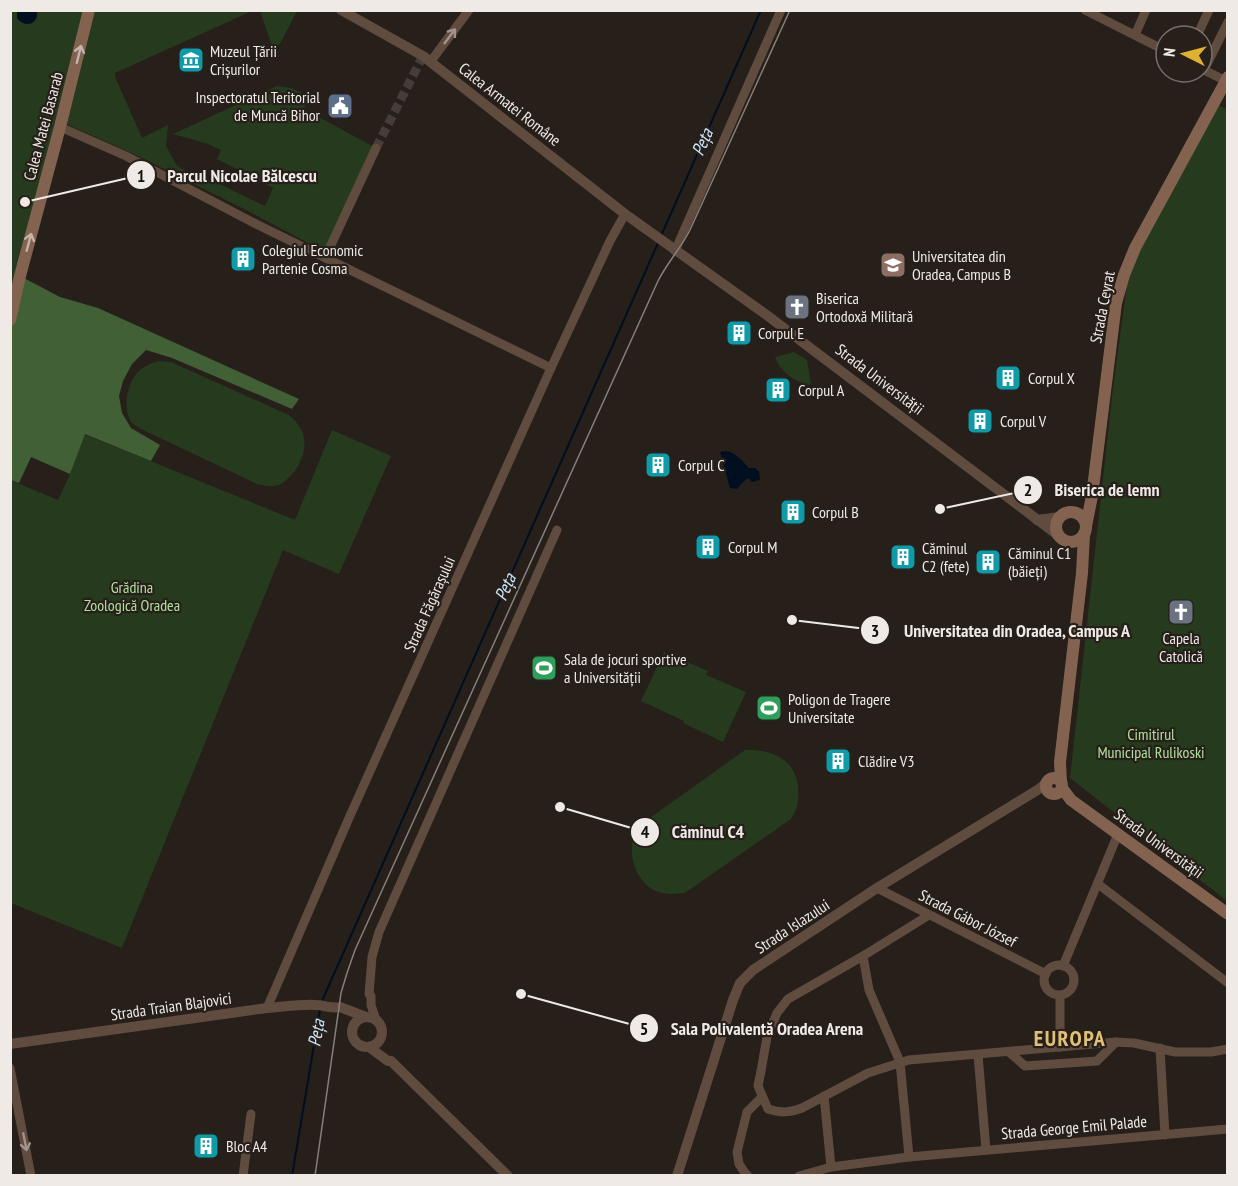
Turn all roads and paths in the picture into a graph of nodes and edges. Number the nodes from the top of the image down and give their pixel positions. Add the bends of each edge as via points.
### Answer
1 (89, 10) edge
2 (341, 10) edge
3 (469, 10) edge
4 (781, 10) edge
5 (1146, 10) edge
6 (1209, 10) edge
7 (1088, 11) edge
8 (1227, 22) edge
9 (1203, 24) edge
10 (1135, 35) junction
11 (1154, 45) edge
12 (1214, 47) edge
13 (430, 61) junction
14 (1227, 79) edge
15 (60, 127) junction
16 (376, 148) tunnel mouth
17 (625, 214) junction
18 (651, 234) joint
19 (673, 250) junction
20 (325, 258) junction
21 (10, 320) edge
22 (551, 368) junction
23 (1092, 496) junction
24 (1065, 515) junction
25 (1037, 520) junction
26 (558, 530) dead end
27 (1085, 530) junction
28 (1063, 539) junction
29 (1082, 573) junction
30 (1051, 787) junction
31 (1118, 834) junction
32 (1098, 884) junction
33 (877, 888) junction
34 (1227, 914) edge
35 (929, 915) junction
36 (863, 956) junction
37 (1063, 966) junction
38 (1046, 974) junction
39 (1227, 983) edge
40 (369, 994) junction
41 (1060, 996) junction
42 (267, 1008) junction
43 (363, 1020) junction
44 (382, 1034) junction
45 (1116, 1042) junction
46 (10, 1044) edge
47 (369, 1047) junction
48 (1060, 1047) junction
49 (1160, 1048) junction
50 (1227, 1049) edge
51 (1009, 1052) junction
52 (978, 1054) junction
53 (391, 1060) junction
54 (900, 1062) junction
55 (10, 1068) edge
56 (824, 1096) junction
57 (762, 1097) junction
58 (251, 1114) dead end
59 (1227, 1129) edge
60 (1165, 1135) junction
61 (986, 1150) junction
62 (909, 1157) junction
63 (831, 1167) junction
64 (745, 1175) edge
65 (32, 1176) edge
66 (243, 1176) edge
67 (508, 1176) edge
68 (677, 1176) edge
69 (799, 1176) edge

15 -> 1 main road, Calea Matei Basarab
2 - 13 street, Calea Armatei Române
13 -> 3 street
4 - 19 street
5 - 10 street
6 - 9 street
7 - 10 street
8 - 12 street
10 - 11 street
13 - 17 street, Calea Armatei Române
14 - 23 main road, Strada Ceyrat via 1124,274 1116,303
15 - 20 street via 126,156
21 -> 15 main road, Calea Matei Basarab
16 - 20 street
17 - 18 street, Calea Armatei Române
17 - 22 street, Strada Făgărașului
18 - 19 street, Strada Universității
19 - 25 street, Strada Universității via 768,316
20 - 22 street
22 - 42 street, Strada Făgărașului
23 - 24 main road
23 - 27 main road, Strada Ceyrat
24 - 25 street
24 - 27 main road via 1078,514 1084,520
24 - 28 main road via 1056,527
25 - 28 street, Strada Universității
26 - 40 street via 380,932 372,957
27 - 28 main road via 1077,541
27 - 29 main road
28 - 29 main road, Strada Universității
29 - 30 main road via 1060,762
30 - 31 main road, Strada Universității
30 - 33 street, Strada Islazului
31 - 32 street
31 - 34 main road, Strada Universității
32 - 37 street
32 - 39 street
33 - 35 street, Strada Gábor József
33 - 68 street, Strada Islazului via 753,970 740,983
35 - 36 street
35 - 38 street, Strada Gábor József
36 - 54 street via 869,990
36 - 57 street via 788,999 777,1013 767,1037 758,1086
37 - 38 street via 1053,967
37 - 41 street via 1070,970 1074,980 1071,990
38 - 41 street via 1045,986
40 - 43 street
40 - 43 street via 371,1005
41 - 48 street
42 - 43 street, Strada Traian Blajovici via 318,1005 334,1008 345,1019
42 - 46 street, Strada Traian Blajovici
43 - 44 street via 381,1026
43 - 47 street via 352,1034 360,1046
44 - 47 street
44 - 53 street
45 - 48 street
45 - 49 street
45 - 51 street via 1097,1061 1025,1066
47 - 53 street
48 - 51 street
49 - 50 street via 1195,1053
49 - 60 street, Strada George Emil Palade
51 - 52 street
52 - 54 street
52 - 61 street, Strada George Emil Palade
53 - 67 street
54 - 56 street via 867,1073
54 - 62 street
55 -> 65 street
56 - 57 street via 791,1112 768,1109
56 - 63 street
57 - 64 street via 747,1112 737,1152
58 - 66 street
59 - 60 street, Strada George Emil Palade
60 - 61 street, Strada George Emil Palade
61 - 62 street, Strada George Emil Palade
62 - 63 street, Strada George Emil Palade
63 - 69 street, Strada George Emil Palade

